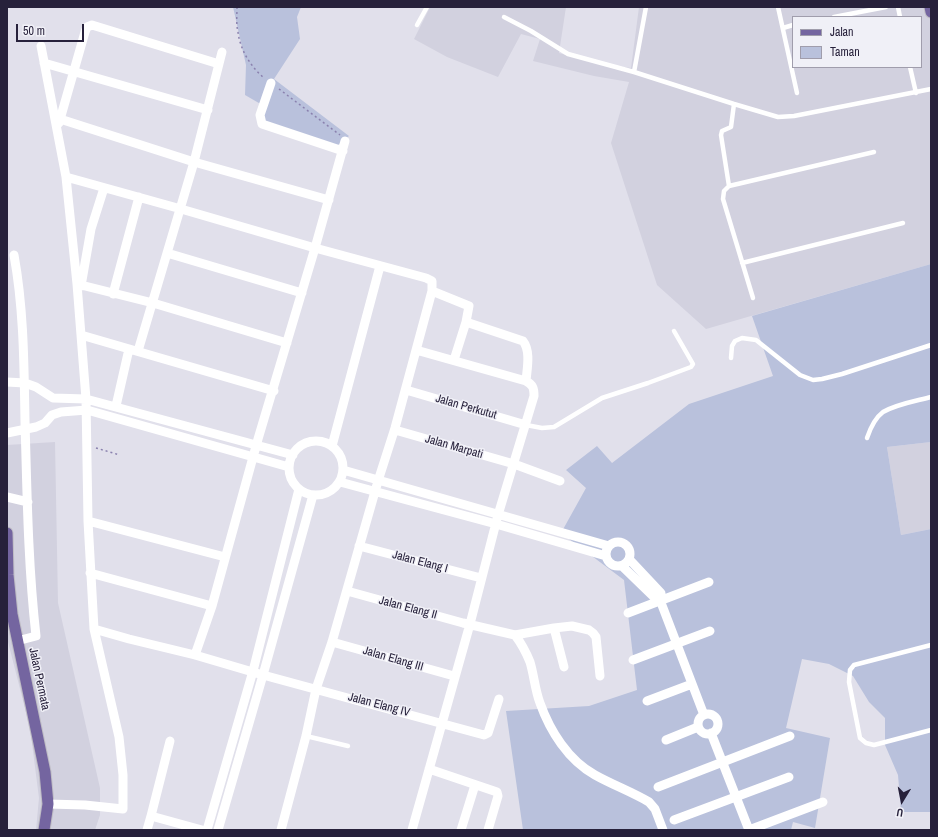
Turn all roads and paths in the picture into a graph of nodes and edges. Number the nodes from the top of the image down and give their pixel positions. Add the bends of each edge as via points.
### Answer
1 (427, 7) edge
2 (646, 7) edge
3 (778, 7) edge
4 (886, 7) edge
5 (930, 7) edge
6 (931, 12) edge
7 (839, 16) edge
8 (504, 17) dead end
9 (417, 24) dead end
10 (792, 26) edge
11 (783, 28) junction
12 (41, 46) dead end
13 (222, 52) dead end
14 (44, 63) junction
15 (219, 64) junction
16 (910, 68) edge
17 (73, 71) junction
18 (634, 72) junction
19 (271, 83) dead end
20 (931, 89) edge
21 (797, 93) dead end
22 (916, 93) junction
23 (734, 104) junction
24 (208, 110) junction
25 (60, 119) junction
26 (57, 133) junction
27 (345, 141) dead end
28 (343, 151) junction
29 (874, 152) dead end
30 (194, 162) junction
31 (66, 177) junction
32 (729, 186) junction
33 (104, 188) junction
34 (139, 197) junction
35 (329, 200) junction
36 (181, 209) junction
37 (903, 223) dead end
38 (315, 248) junction
39 (167, 253) junction
40 (14, 255) dead end
41 (742, 263) junction
42 (380, 266) junction
43 (79, 285) junction
44 (432, 291) junction
45 (302, 293) junction
46 (113, 294) junction
47 (753, 298) dead end
48 (152, 303) junction
49 (466, 322) junction
50 (674, 331) dead end
51 (81, 335) junction
52 (287, 344) junction
53 (931, 345) edge
54 (134, 350) junction
55 (416, 350) junction
56 (731, 358) dead end
57 (454, 360) junction
58 (526, 381) junction
59 (7, 382) edge
60 (25, 383) junction
61 (406, 390) junction
62 (274, 391) junction
63 (931, 397) edge
64 (86, 399) junction
65 (116, 406) junction
66 (86, 410) junction
67 (526, 425) junction
68 (26, 429) junction
69 (395, 430) junction
70 (7, 433) edge
71 (867, 438) dead end
72 (87, 445) junction
73 (257, 446) junction
74 (332, 446) junction
75 (120, 455) dead end
76 (292, 455) junction
77 (254, 457) junction
78 (514, 464) junction
79 (289, 467) junction
80 (343, 470) junction
81 (378, 481) junction
82 (560, 481) dead end
83 (340, 482) junction
84 (299, 489) junction
85 (375, 491) junction
86 (313, 495) junction
87 (7, 497) edge
88 (28, 502) junction
89 (497, 519) junction
90 (88, 521) junction
91 (7, 533) edge
92 (359, 546) junction
93 (610, 546) junction
94 (606, 556) junction
95 (225, 557) junction
96 (626, 563) junction
97 (90, 573) junction
98 (481, 578) junction
99 (709, 582) dead end
100 (347, 591) junction
101 (660, 600) junction
102 (212, 606) junction
103 (628, 613) dead end
104 (470, 624) junction
105 (554, 628) junction
106 (94, 629) junction
107 (710, 631) dead end
108 (515, 635) junction
109 (17, 641) junction
110 (332, 642) junction
111 (677, 643) junction
112 (931, 645) edge
113 (195, 655) junction
114 (633, 660) dead end
115 (564, 667) dead end
116 (253, 671) junction
117 (263, 675) junction
118 (454, 676) junction
119 (600, 676) dead end
120 (692, 684) junction
121 (316, 689) junction
122 (499, 699) dead end
123 (648, 701) dead end
124 (704, 715) junction
125 (441, 722) junction
126 (698, 728) junction
127 (931, 730) edge
128 (711, 733) junction
129 (306, 736) junction
130 (790, 736) dead end
131 (666, 740) dead end
132 (170, 741) dead end
133 (348, 746) dead end
134 (722, 762) junction
135 (429, 769) junction
136 (789, 777) dead end
137 (475, 785) junction
138 (658, 786) dead end
139 (736, 797) junction
140 (823, 802) dead end
141 (48, 804) junction
142 (151, 816) junction
143 (674, 820) dead end
144 (44, 830) edge
145 (147, 830) edge
146 (202, 830) edge
147 (207, 830) edge
148 (218, 830) edge
149 (280, 830) edge
150 (412, 830) edge
151 (461, 830) edge
152 (488, 830) edge
153 (663, 830) edge
154 (749, 830) edge

1 - 9 lane
2 - 18 lane
3 - 11 lane
4 - 7 lane
5 - 6 main road
8 - 18 lane via 563,52
10 - 11 lane
11 - 21 lane
12 - 14 street
13 - 15 street
14 - 17 street
14 - 26 street
15 - 17 street via 92,25 87,27
15 - 24 street
16 - 22 lane
17 - 24 street
17 - 25 street
18 - 23 lane
19 - 28 street via 260,115 262,124
20 - 22 lane
22 - 23 lane via 786,117
23 - 32 lane via 731,127 722,131 720,135
24 - 30 street
25 - 26 street
25 - 30 street
26 - 31 street
27 - 28 street
28 - 35 street
29 - 32 lane
30 - 35 street
30 - 36 street
31 - 33 street
31 - 43 street
32 - 41 lane via 724,191 723,199
33 - 34 street
33 - 43 street
34 - 36 street
34 - 46 street
35 - 38 street
36 - 38 street
36 - 39 street
37 - 41 lane
38 - 42 street
38 - 45 street
39 - 45 street
39 - 48 street
40 - 60 street via 20,287
41 - 47 lane
42 - 44 street via 429,279 433,284
42 - 74 street
43 - 46 street
43 - 51 street
44 - 49 street via 469,306
44 - 55 street
45 - 52 street
46 - 48 street
48 - 52 street
48 - 54 street
49 - 57 street
49 - 58 street via 523,341 527,356
50 - 67 lane via 693,364 691,367 602,398 554,426 542,428
51 - 54 street
51 - 64 street
52 - 62 street
53 - 56 lane via 842,374 813,380 800,375 756,340 742,338 735,341
54 - 62 street
54 - 65 street
55 - 57 street
55 - 61 street
57 - 58 street
58 - 67 street via 534,388
59 - 60 street
60 - 64 street via 53,398
60 - 68 street
61 - 67 street, Jalan Perkutut
61 - 69 street
62 - 73 street
63 - 71 lane via 883,412 872,425
64 - 65 street
64 - 66 street
65 - 73 street
66 - 68 street via 55,413 45,423
66 - 72 street
66 - 77 street
67 - 78 street
68 - 70 street
68 - 88 street
69 - 78 street, Jalan Marpati
69 - 81 street
72 - 75 path
72 - 90 street
73 - 76 street
73 - 77 street
74 - 76 street via 313,441 301,446
74 - 80 street via 341,456
76 - 79 street
77 - 79 street
77 - 95 street
78 - 82 street, Jalan Marpati
78 - 89 street
79 - 84 street via 292,480
80 - 81 street
80 - 83 street
81 - 85 street
81 - 89 street
83 - 85 street
83 - 86 street via 325,494
84 - 86 street
84 - 116 street
85 - 89 street
85 - 92 street
86 - 117 street
87 - 88 street
88 - 109 street via 36,636
89 - 93 street
89 - 94 street
89 - 98 street
90 - 95 street
90 - 97 street
91 - 109 main road, Jalan Permata via 9,593
92 - 98 street, Jalan Elang I
92 - 100 street
93 - 94 street
93 - 96 street via 616,542 624,543 630,548
94 - 96 street via 612,565
95 - 102 street
96 - 101 street via 655,598
97 - 102 street
97 - 106 street
98 - 104 street
99 - 101 street
100 - 104 street, Jalan Elang II
100 - 110 street
101 - 103 street
101 - 111 street
102 - 113 street
104 - 108 street, Jalan Elang II
104 - 118 street
105 - 108 street
105 - 115 street
105 - 119 street via 576,627 593,633 596,637
106 - 113 street, Jalan Elang IV
106 - 141 street via 119,737 123,809
107 - 111 street
108 - 153 street via 530,662 540,705 554,733 570,756 594,774 650,802
109 - 141 main road, Jalan Permata via 45,772
110 - 118 street, Jalan Elang III
110 - 121 street
111 - 114 street
111 - 120 street
112 - 127 lane via 854,665 850,670 849,682 860,738 866,743 874,745
113 - 116 street, Jalan Elang IV
116 - 117 street, Jalan Elang IV
116 - 147 street
117 - 121 street, Jalan Elang IV
117 - 148 street
118 - 125 street
120 - 123 street
120 - 124 street
121 - 125 street, Jalan Elang IV
121 - 129 street
122 - 125 street, Jalan Elang IV via 487,735
124 - 126 street via 699,719
124 - 128 street via 713,716 717,721 716,729
125 - 135 street
126 - 128 street via 705,734
126 - 131 street
128 - 134 street
129 - 133 lane
129 - 149 street
130 - 134 street
132 - 142 street
134 - 138 street
134 - 139 street
135 - 137 street
135 - 150 street
136 - 139 street
137 - 151 street
137 - 152 street via 498,794
139 - 143 street
139 - 154 street
140 - 154 street
141 - 144 main road, Jalan Permata
142 - 145 street
142 - 146 street

